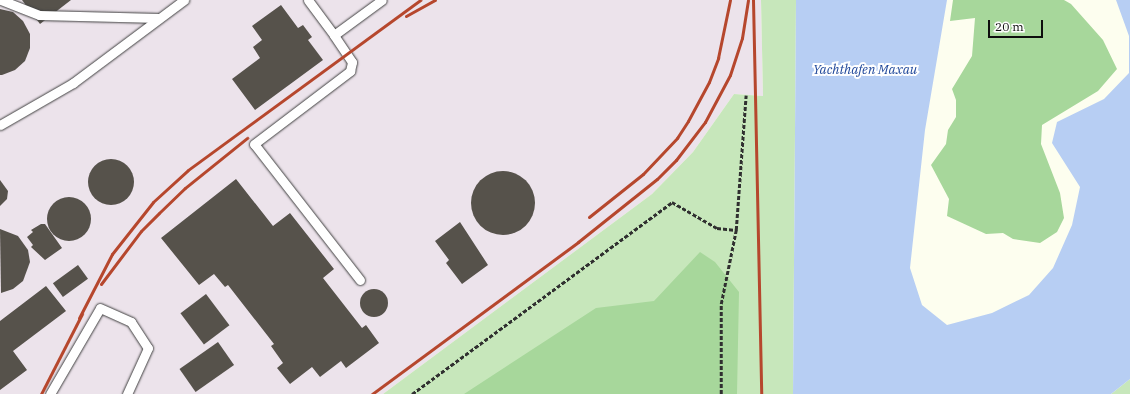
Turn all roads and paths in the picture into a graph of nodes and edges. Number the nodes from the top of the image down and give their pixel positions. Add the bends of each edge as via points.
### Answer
1 (1, 0) edge
2 (184, 0) edge
3 (308, 0) edge
4 (382, 0) edge
5 (159, 18) junction
6 (334, 35) junction
7 (746, 95) dead end
8 (0, 126) edge
9 (736, 230) junction
10 (360, 280) dead end
11 (50, 394) edge
12 (127, 394) edge
13 (412, 394) edge
14 (722, 394) edge

1 - 5 lane via 39,15
2 - 5 lane
3 - 6 lane
4 - 6 lane
5 - 8 lane via 73,83
6 - 10 lane via 352,62 350,71 254,144
7 - 9 path
9 - 13 path via 718,228 672,202
9 - 14 path via 721,304
11 - 12 lane via 100,308 131,322 148,348

